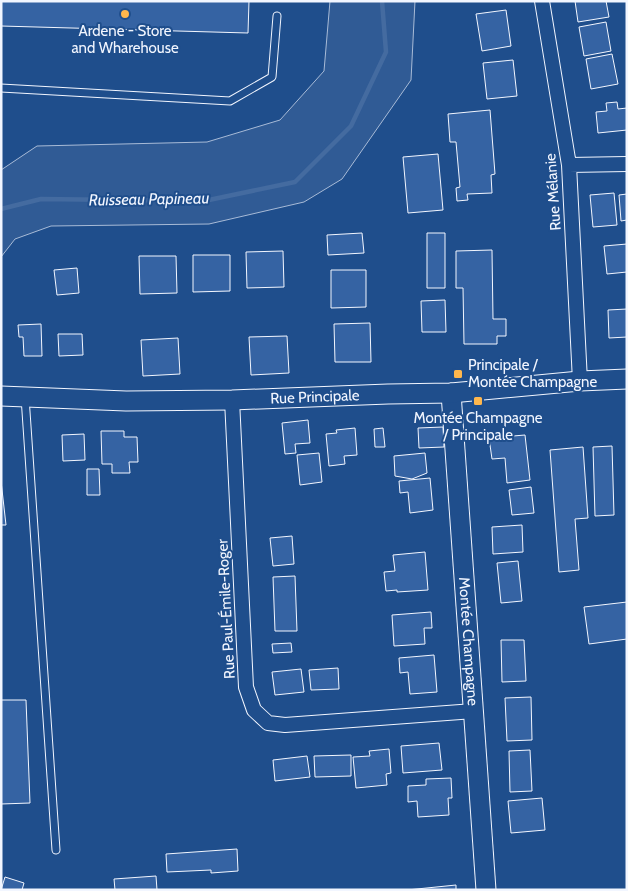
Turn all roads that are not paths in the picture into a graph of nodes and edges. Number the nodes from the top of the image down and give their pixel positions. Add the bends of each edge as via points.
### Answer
1 (542, 1) edge
2 (277, 16) dead end
3 (1, 88) edge
4 (627, 164) edge
5 (569, 165) junction
6 (627, 379) edge
7 (580, 381) junction
8 (451, 393) junction
9 (1, 396) edge
10 (24, 397) junction
11 (232, 400) junction
12 (474, 711) junction
13 (56, 850) dead end
14 (486, 890) edge

1 - 5 street, Rue Mélanie
2 - 3 lane via 272,77 230,101
4 - 5 street
5 - 7 street, Rue Mélanie
6 - 7 street, Rue Principale
7 - 8 street, Rue Principale
8 - 11 street, Rue Principale
8 - 12 street, Montée Champagne
9 - 10 street, Rue Principale
10 - 11 street, Rue Principale via 126,401
10 - 13 lane
11 - 12 street, Rue Paul-Émile-Roger via 246,687 254,710 268,723 285,725
12 - 14 street, Montée Champagne

